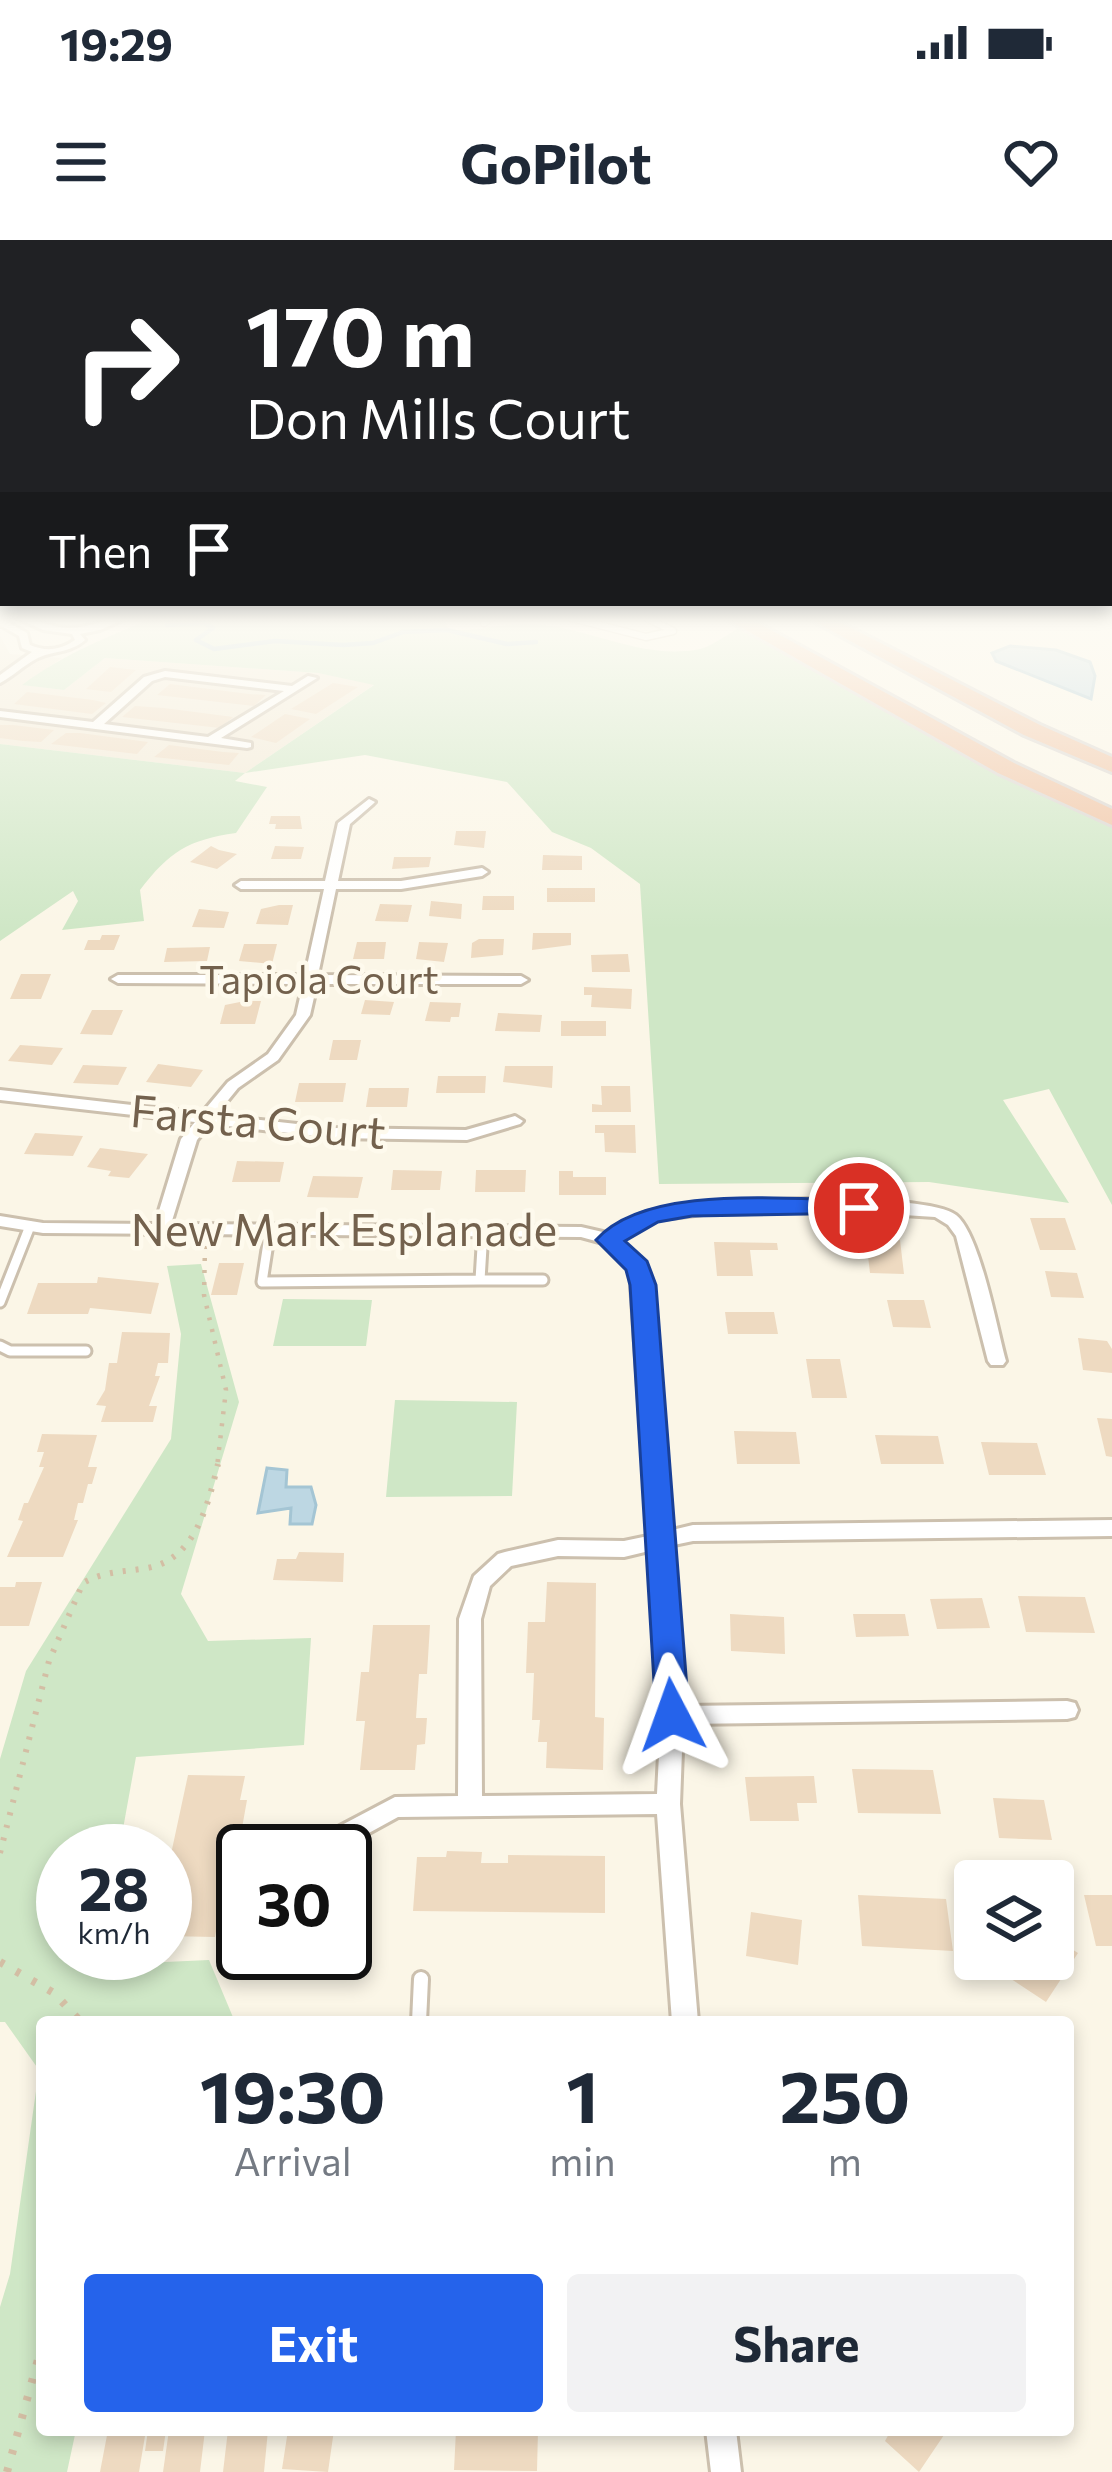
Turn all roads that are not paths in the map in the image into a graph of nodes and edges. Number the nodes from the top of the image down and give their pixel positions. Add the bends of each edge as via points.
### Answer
1 (70, 721) edge
2 (101, 721) edge
3 (241, 721) edge
4 (921, 721) edge
5 (966, 721) edge
6 (1015, 721) edge
7 (1065, 721) edge
8 (98, 724) junction
9 (212, 739) junction
10 (1112, 744) edge
11 (248, 745) dead end
12 (1112, 765) edge
13 (1112, 793) edge
14 (369, 802) dead end
15 (1112, 818) edge
16 (482, 872) dead end
17 (241, 885) dead end
18 (332, 886) junction
19 (118, 979) dead end
20 (311, 980) junction
21 (521, 980) dead end
22 (0, 1095) edge
23 (204, 1119) junction
24 (515, 1121) dead end
25 (0, 1221) edge
26 (30, 1226) junction
27 (161, 1230) junction
28 (270, 1230) junction
29 (483, 1231) junction
30 (609, 1240) junction
31 (480, 1280) junction
32 (543, 1280) dead end
33 (0, 1301) edge
34 (0, 1346) edge
35 (86, 1351) dead end
36 (997, 1361) dead end
37 (1112, 1528) edge
38 (660, 1539) junction
39 (1067, 1710) dead end
40 (672, 1715) junction
41 (668, 1804) junction
42 (470, 1806) junction
43 (364, 1824) edge
44 (422, 1979) dead end
45 (419, 2016) edge
46 (685, 2016) edge
47 (722, 2436) edge
48 (726, 2472) edge

1 - 8 street
2 - 8 street
3 - 9 street
4 - 15 highway
5 - 13 highway
6 - 12 highway
7 - 10 highway
8 - 9 street
9 - 11 street
14 - 18 street via 344,823
16 - 18 street
17 - 18 street
18 - 20 street
19 - 20 street, Tapiola Court
20 - 21 street, Tapiola Court
20 - 23 street via 292,1035
22 - 23 street, Farsta Court
23 - 24 street, Farsta Court via 405,1136 466,1135
23 - 27 street via 179,1161
25 - 26 street, New Mark Esplanade
26 - 27 street, New Mark Esplanade
26 - 33 lane
27 - 28 street, New Mark Esplanade
28 - 29 street, New Mark Esplanade
28 - 31 lane via 262,1282
29 - 30 street, New Mark Esplanade
29 - 31 lane
30 - 36 street via 651,1216 692,1209 939,1212 964,1237
30 - 38 street, New Mark Esplanade via 638,1267 643,1285
31 - 32 lane
34 - 35 lane
37 - 38 street
38 - 40 street, New Mark Esplanade
38 - 42 street via 505,1560 481,1582 470,1619
39 - 40 street
40 - 41 street, New Mark Esplanade
41 - 42 street
41 - 46 street, New Mark Esplanade
42 - 43 street via 395,1807
44 - 45 lane
47 - 48 street

